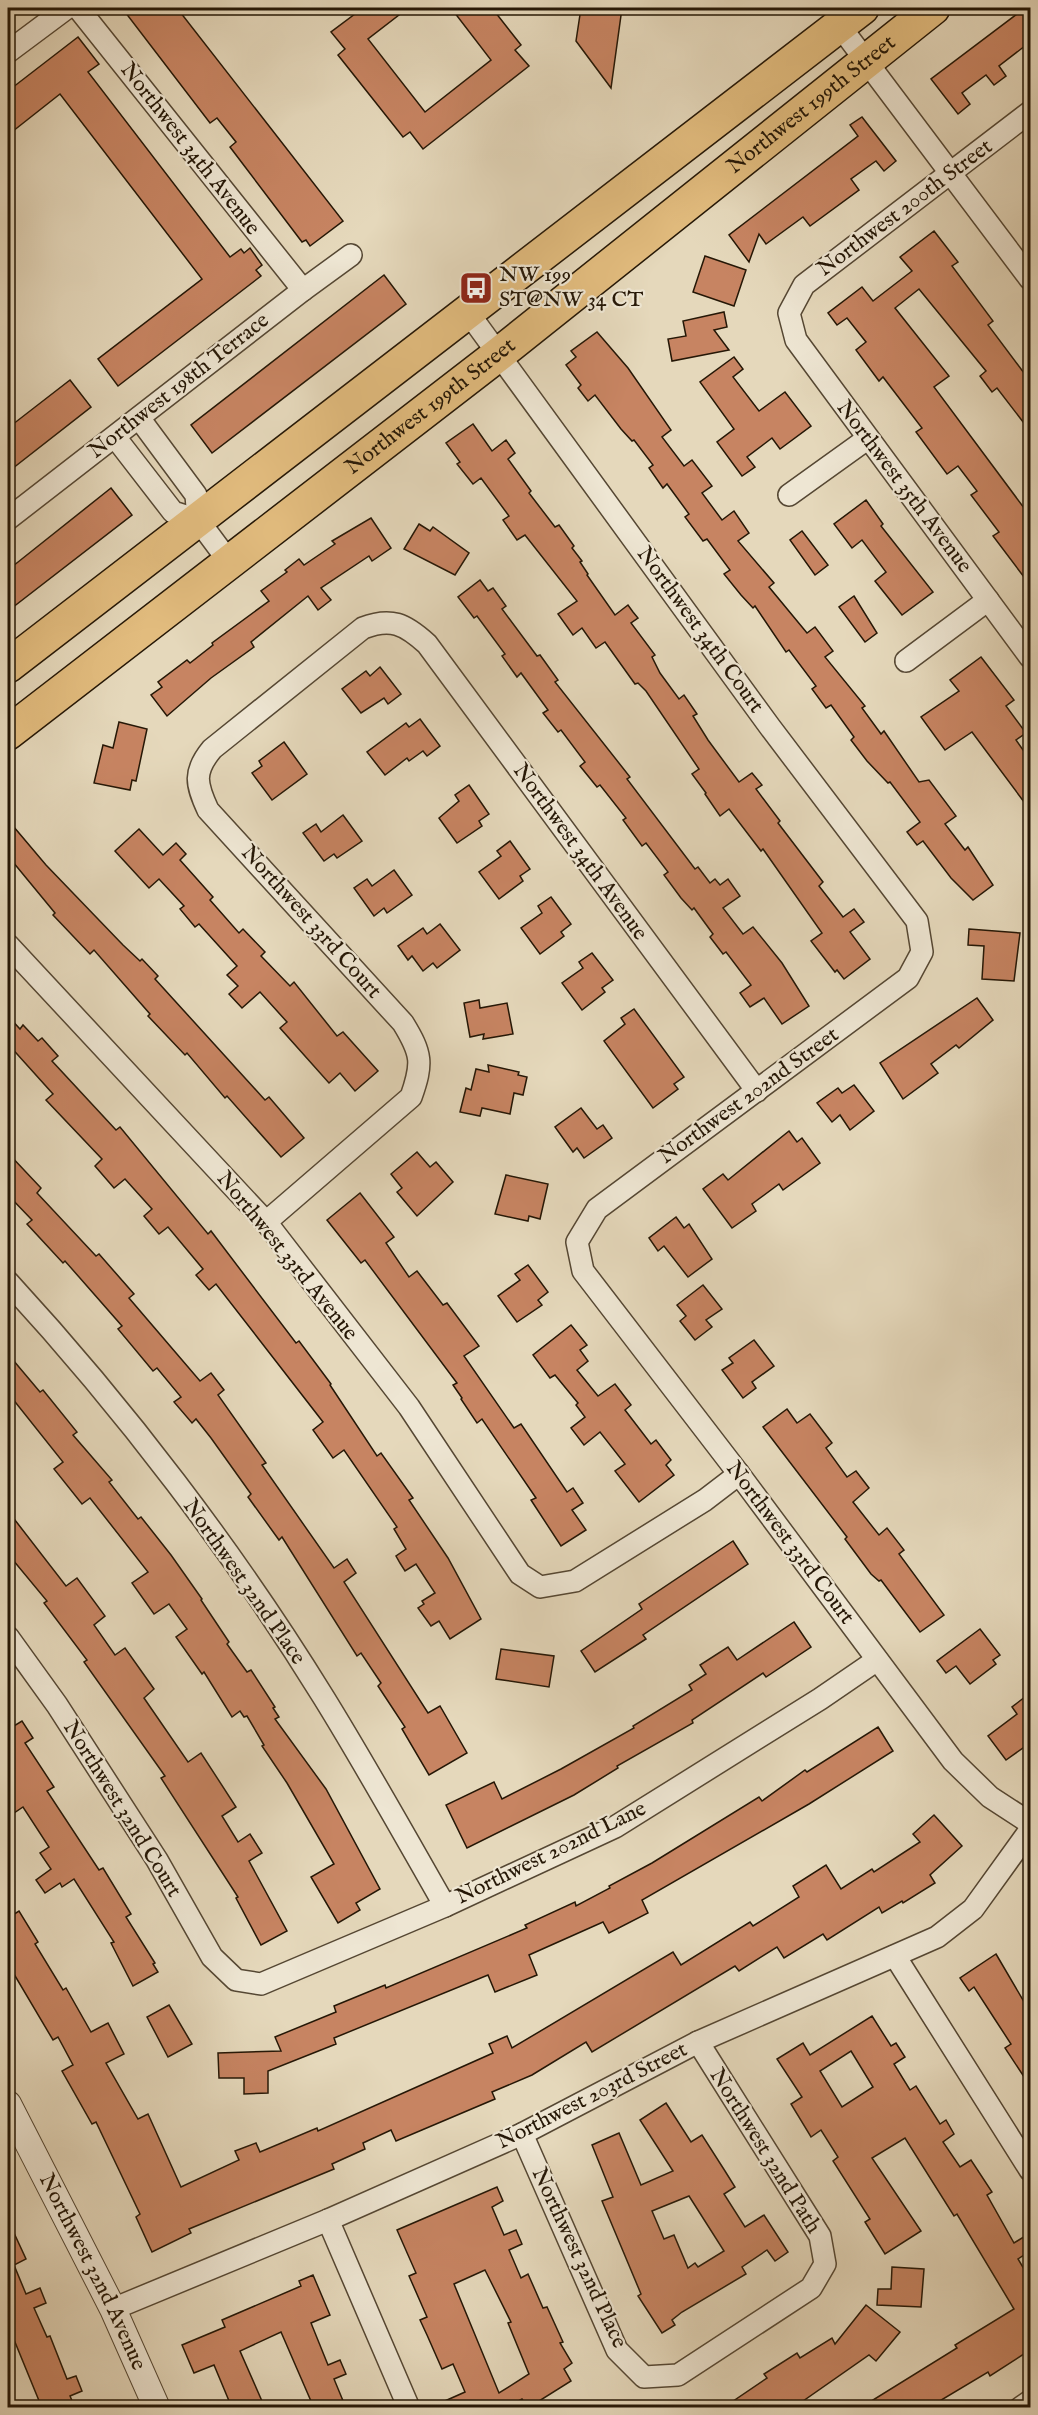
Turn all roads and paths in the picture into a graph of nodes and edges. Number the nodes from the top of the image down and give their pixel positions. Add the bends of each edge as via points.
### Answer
1 (67, 8) edge
2 (78, 8) edge
3 (933, 8) edge
4 (851, 16) edge
5 (8, 52) edge
6 (865, 60) junction
7 (1030, 112) edge
8 (951, 174) junction
9 (351, 255) dead end
10 (1030, 279) edge
11 (303, 290) junction
12 (467, 311) junction
13 (789, 313) joint
14 (499, 354) junction
15 (139, 418) junction
16 (115, 436) junction
17 (867, 439) junction
18 (789, 495) dead end
19 (8, 519) edge
20 (198, 520) junction
21 (230, 563) junction
22 (988, 600) junction
23 (1030, 657) edge
24 (906, 661) dead end
25 (8, 666) edge
26 (8, 733) edge
27 (198, 776) joint
28 (8, 945) edge
29 (922, 952) joint
30 (757, 1091) junction
31 (266, 1222) junction
32 (577, 1242) joint
33 (8, 1282) edge
34 (740, 1474) junction
35 (8, 1637) edge
36 (877, 1660) junction
37 (1030, 1823) edge
38 (1030, 1830) edge
39 (445, 1906) junction
40 (895, 1956) junction
41 (236, 1980) joint
42 (698, 2042) junction
43 (8, 2104) edge
44 (522, 2134) junction
45 (1030, 2170) edge
46 (328, 2220) junction
47 (113, 2309) junction
48 (644, 2377) joint
49 (1030, 2401) edge
50 (157, 2408) edge
51 (410, 2408) edge
52 (1020, 2408) edge

1 - 5 street
2 - 11 street, Northwest 34th Avenue
3 - 6 main road, Northwest 199th Street
4 - 6 street
4 - 12 main road, Northwest 199th Street
6 - 8 street
6 - 14 main road, Northwest 199th Street
7 - 8 street, Northwest 200th Street
8 - 10 street
8 - 13 street, Northwest 200th Street via 804,285
9 - 11 street, Northwest 198th Terrace
11 - 15 street, Northwest 198th Terrace
12 - 14 street, Northwest 34th Court
12 - 20 main road, Northwest 199th Street
13 - 17 street, Northwest 35th Avenue via 796,340
14 - 21 main road, Northwest 199th Street
14 - 29 street, Northwest 34th Court via 770,727 917,921
15 - 16 street, Northwest 198th Terrace
15 - 20 street via 196,495
16 - 19 street, Northwest 198th Terrace
16 - 20 street via 173,512
17 - 18 street
17 - 22 street, Northwest 35th Avenue
20 - 21 street
20 - 25 main road, Northwest 199th Street
21 - 26 main road, Northwest 199th Street
22 - 23 street, Northwest 35th Avenue
22 - 24 street
27 - 30 street, Northwest 34th Avenue via 200,763 212,749 363,628 380,621 412,630 427,644
27 - 31 street, Northwest 33rd Court via 208,810 403,1023 418,1047 420,1070 411,1097
28 - 31 street, Northwest 33rd Avenue
29 - 30 street, Northwest 202nd Street via 908,978
30 - 32 street, Northwest 202nd Street via 597,1209
31 - 34 street, Northwest 33rd Avenue via 409,1407 520,1575 540,1587 575,1581
32 - 34 street, Northwest 33rd Court via 583,1271
33 - 39 street, Northwest 32nd Place via 46,1323 169,1476 246,1581 323,1697
34 - 36 street, Northwest 33rd Court
35 - 41 street, Northwest 32nd Court via 157,1860 212,1957
36 - 37 street, Northwest 33rd Court via 953,1761 990,1797
36 - 39 street, Northwest 202nd Lane via 615,1827
38 - 40 street, Northwest 203rd Street via 973,1909 937,1937
39 - 41 street, Northwest 202nd Lane via 261,1984
40 - 42 street, Northwest 203rd Street
40 - 45 street
42 - 44 street, Northwest 203rd Street
42 - 48 street, Northwest 32nd Path via 820,2236 825,2264 811,2288 678,2375
43 - 47 street, Northwest 32nd Avenue
44 - 46 street, Northwest 203rd Street
44 - 48 street, Northwest 32nd Place via 617,2350
46 - 47 street, Northwest 203rd Street
46 - 51 street
47 - 50 street, Northwest 32nd Avenue
49 - 52 street

